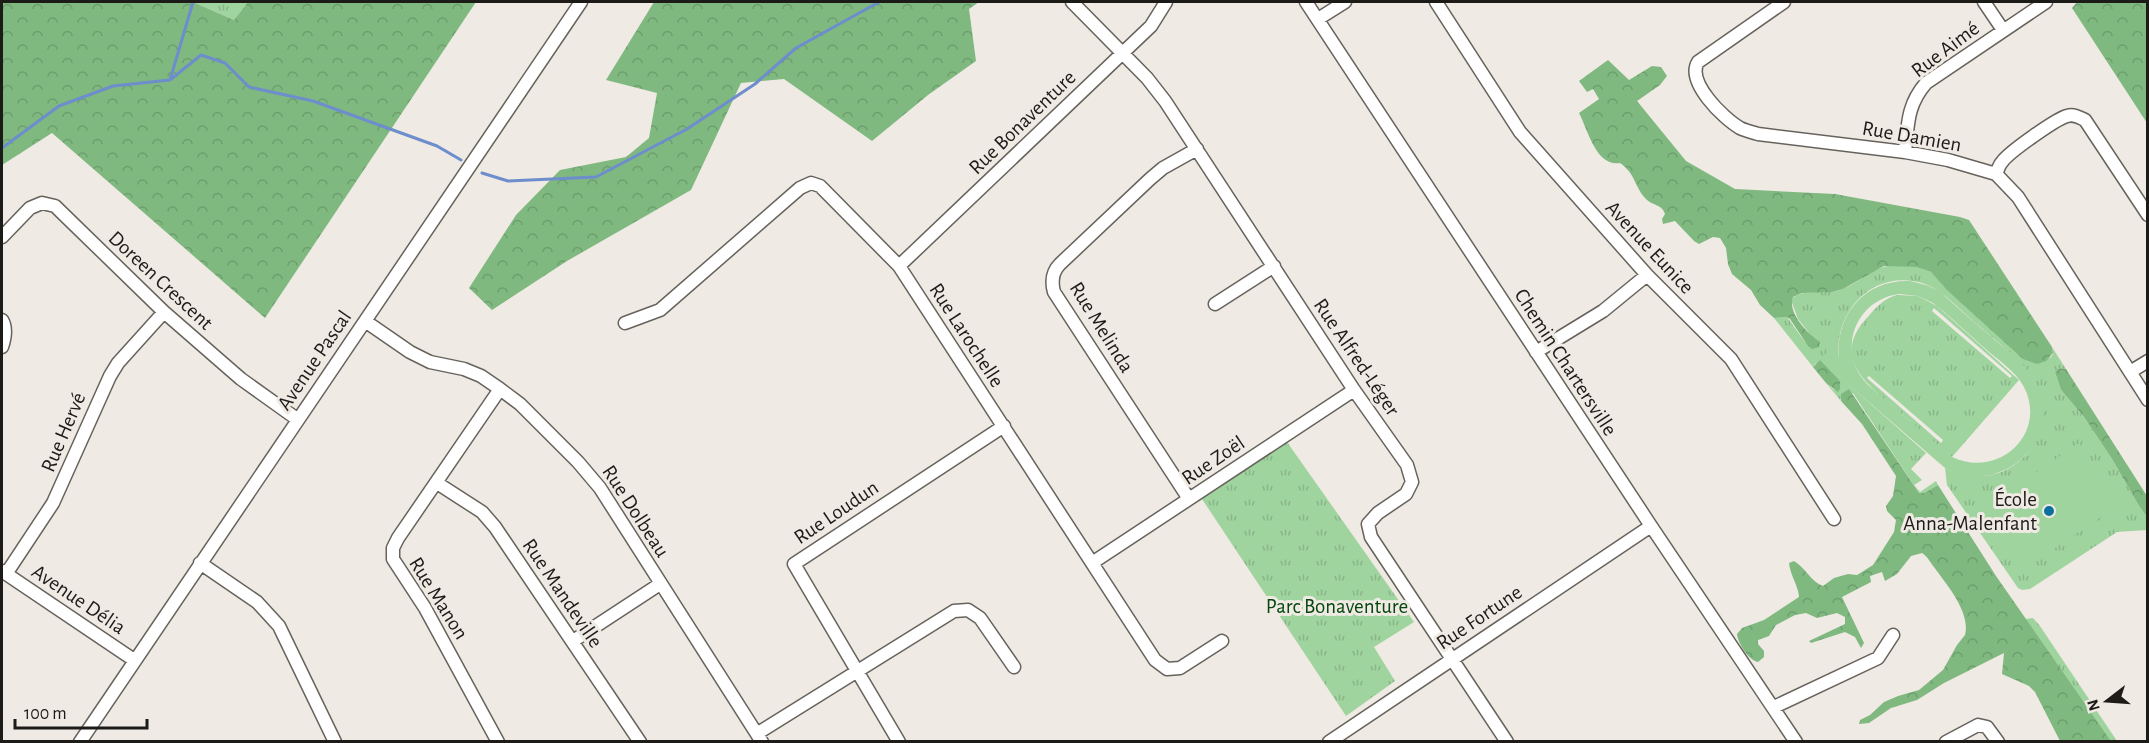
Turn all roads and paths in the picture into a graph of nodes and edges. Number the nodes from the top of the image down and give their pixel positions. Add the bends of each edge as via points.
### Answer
1 (581, 2) edge
2 (1072, 2) edge
3 (1166, 2) edge
4 (1306, 2) edge
5 (1345, 2) edge
6 (1436, 2) edge
7 (1784, 2) edge
8 (1984, 2) edge
9 (2046, 2) edge
10 (1318, 20) junction
11 (2003, 30) junction
12 (1121, 54) junction
13 (1197, 149) junction
14 (1905, 152) junction
15 (1996, 174) junction
16 (2148, 215) edge
17 (2, 237) edge
18 (899, 266) junction
19 (1274, 266) junction
20 (1647, 275) junction
21 (1215, 304) dead end
22 (164, 312) junction
23 (2, 320) edge
24 (365, 321) junction
25 (625, 323) dead end
26 (2, 347) edge
27 (1536, 352) junction
28 (2148, 361) edge
29 (2130, 372) junction
30 (500, 388) junction
31 (1354, 390) junction
32 (2148, 400) edge
33 (297, 419) junction
34 (1004, 426) junction
35 (437, 483) junction
36 (1189, 499) junction
37 (1834, 519) dead end
38 (1651, 526) junction
39 (200, 563) junction
40 (1092, 563) junction
41 (4, 572) edge
42 (660, 584) junction
43 (1893, 635) dead end
44 (573, 641) junction
45 (1222, 641) dead end
46 (1452, 658) junction
47 (134, 660) junction
48 (1014, 667) dead end
49 (857, 671) junction
50 (1774, 707) junction
51 (760, 737) edge
52 (80, 741) edge
53 (335, 741) edge
54 (498, 741) edge
55 (640, 741) edge
56 (899, 741) edge
57 (1329, 741) edge
58 (1507, 741) edge
59 (1796, 741) edge
60 (1946, 741) edge
61 (1998, 741) edge

1 - 24 street, Avenue Pascal
2 - 12 street, Rue Alfred-Léger
3 - 12 street, Rue Bonaventure via 1151,26
4 - 10 street, Chemin Chartersville
5 - 10 street
6 - 20 street, Avenue Eunice via 1520,132
7 - 14 street, Rue Damien via 1698,62 1695,77 1708,97 1743,130
8 - 11 street
9 - 11 street, Rue Aimé
10 - 27 street, Chemin Chartersville
11 - 14 street, Rue Aimé via 1926,83 1915,96 1909,111
12 - 13 street, Rue Alfred-Léger via 1157,90
12 - 18 street, Rue Bonaventure
13 - 19 street, Rue Alfred-Léger
13 - 36 street, Rue Melinda via 1150,179 1060,264 1052,280 1054,292
14 - 15 street, Rue Damien
15 - 16 street via 2011,153 2059,120 2078,116 2085,120
15 - 29 street via 2018,197
17 - 22 street, Doreen Crescent via 30,208 42,203 55,206
18 - 25 street, Rue Larochelle via 823,189 811,183 800,188 660,310
18 - 34 street, Rue Larochelle
19 - 21 street
19 - 31 street, Rue Alfred-Léger
20 - 27 street via 1603,311
20 - 37 street, Avenue Eunice via 1731,359
22 - 33 street, Doreen Crescent via 241,379
22 - 41 street, Rue Hervé via 118,363 53,503
23 - 26 street
24 - 30 street, Rue Dolbeau via 430,362 464,369
24 - 33 street, Avenue Pascal
27 - 38 street, Chemin Chartersville
28 - 29 street
29 - 32 street
30 - 35 street, Rue Manon
30 - 42 street, Rue Dolbeau via 589,474
31 - 36 street, Rue Zoël
31 - 46 street, Rue Alfred-Léger via 1407,465 1412,482 1406,494 1377,513 1368,524 1371,537
33 - 39 street, Avenue Pascal
34 - 40 street, Rue Larochelle
34 - 49 street, Rue Loudun via 794,564
35 - 44 street, Rue Mandeville via 482,512 495,527
35 - 54 street, Rue Manon via 398,538 393,559 434,624
36 - 40 street, Rue Zoël
38 - 46 street, Rue Fortune
38 - 50 street, Chemin Chartersville
39 - 47 street, Avenue Pascal
39 - 53 street via 257,602 279,626
40 - 45 street, Rue Larochelle via 1155,660 1167,669 1180,668
41 - 47 street, Avenue Délia
42 - 44 street
42 - 51 street, Rue Dolbeau
43 - 50 street via 1878,658
44 - 55 street, Rue Mandeville
46 - 57 street, Rue Fortune
46 - 58 street, Rue Alfred-Léger
47 - 52 street, Avenue Pascal
48 - 49 street via 980,618 961,610 948,614
49 - 51 street
49 - 56 street
50 - 59 street, Chemin Chartersville
60 - 61 street via 1978,726 1987,727

